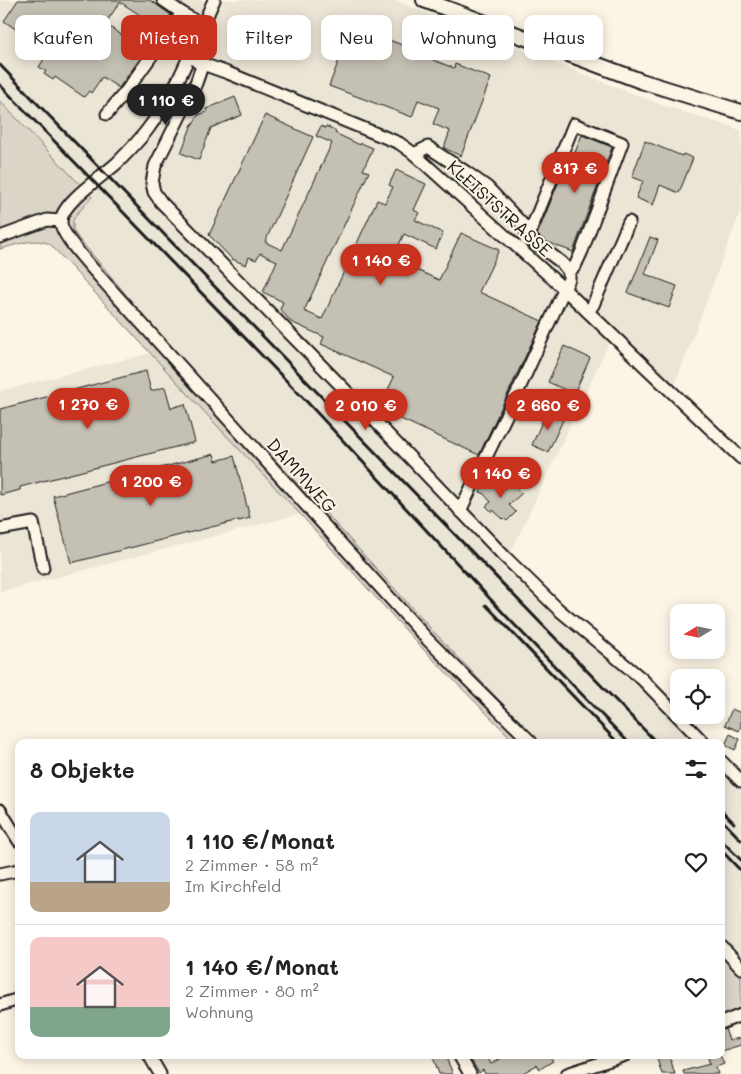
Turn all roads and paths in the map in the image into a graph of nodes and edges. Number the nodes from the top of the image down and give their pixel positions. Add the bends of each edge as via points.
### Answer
1 (163, 0) edge
2 (214, 0) edge
3 (424, 0) edge
4 (182, 13) junction
5 (186, 15) edge
6 (207, 15) edge
7 (187, 60) edge
8 (192, 60) edge
9 (203, 63) junction
10 (741, 112) edge
11 (107, 114) dead end
12 (414, 154) junction
13 (60, 221) junction
14 (628, 222) dead end
15 (0, 237) edge
16 (528, 237) junction
17 (519, 249) junction
18 (569, 272) junction
19 (564, 289) junction
20 (588, 312) junction
21 (741, 458) edge
22 (460, 512) junction
23 (0, 530) edge
24 (44, 568) dead end
25 (528, 739) edge
26 (699, 739) edge
27 (725, 765) edge
28 (741, 781) edge
29 (0, 810) edge
30 (15, 834) edge
31 (15, 871) edge
32 (0, 874) edge
33 (725, 950) edge
34 (741, 968) edge
35 (15, 1000) edge
36 (0, 1005) edge
37 (741, 1015) edge
38 (725, 1021) edge
39 (151, 1059) edge
40 (461, 1059) edge
41 (613, 1059) edge
42 (160, 1074) edge
43 (470, 1074) edge
44 (567, 1074) edge

1 - 4 street
2 - 6 street
3 - 10 main road via 641,80
4 - 5 street
4 - 11 street
7 - 13 street via 150,127 116,163 72,200
8 - 9 street, KLEISTSTRASSE
9 - 12 street, KLEISTSTRASSE via 399,144
9 - 22 street via 155,166 154,192 160,202
12 - 16 street via 428,147 468,173 525,226
12 - 17 street, KLEISTSTRASSE
13 - 15 street via 47,220
13 - 25 street, DAMMWEG via 72,243 106,284 240,433 428,640
14 - 20 street
16 - 17 street
16 - 18 street
16 - 18 street via 574,124 622,143 582,251
17 - 19 street, KLEISTSTRASSE
18 - 19 street
19 - 20 street, KLEISTSTRASSE
19 - 22 street
20 - 21 street, KLEISTSTRASSE
22 - 26 street via 558,609 642,679
23 - 24 street via 33,523
27 - 28 street
29 - 30 street
31 - 32 street
33 - 34 street
35 - 36 street
37 - 38 street
39 - 42 street
40 - 43 street
41 - 44 street

